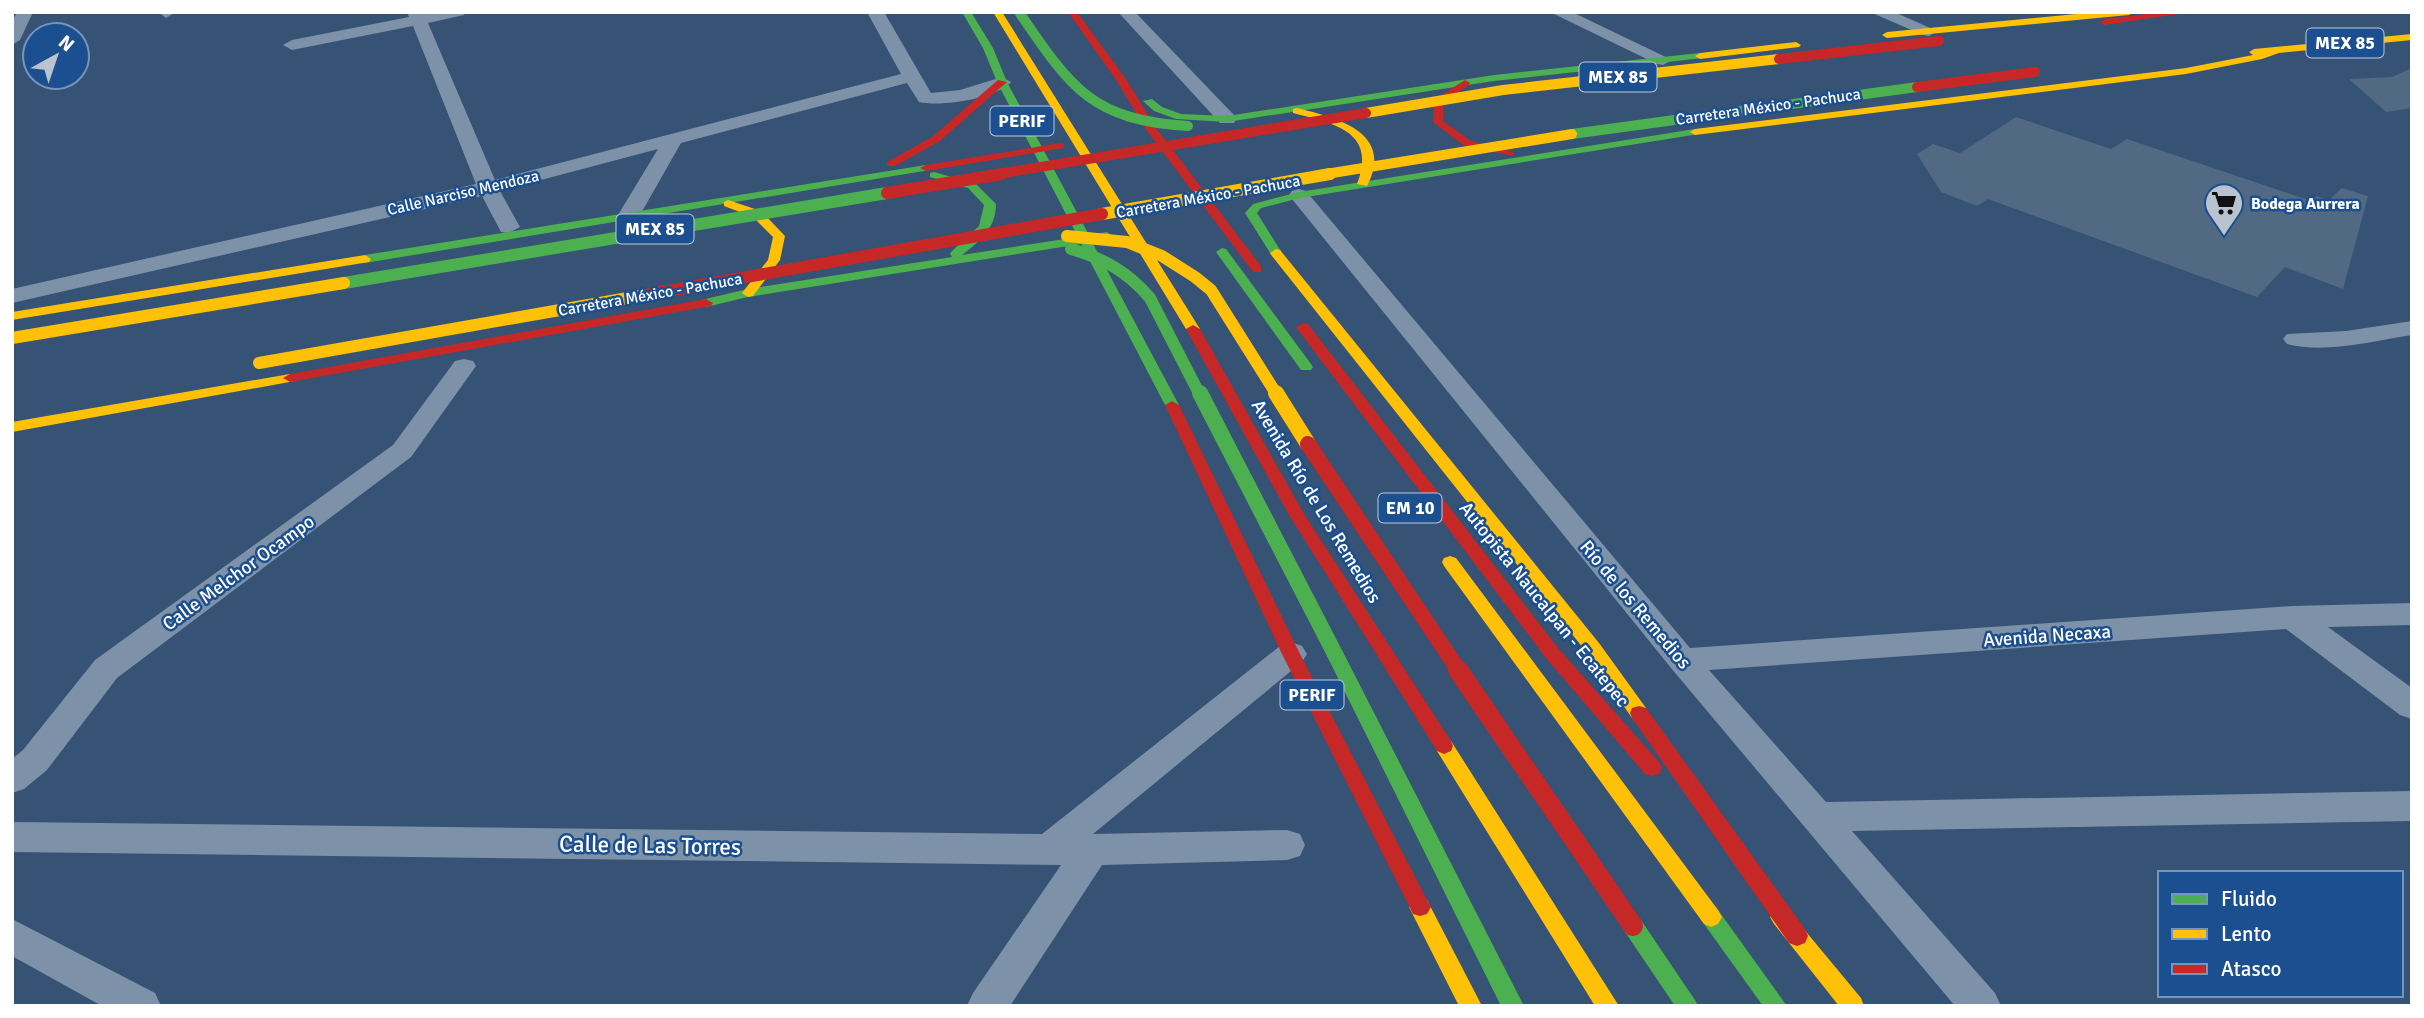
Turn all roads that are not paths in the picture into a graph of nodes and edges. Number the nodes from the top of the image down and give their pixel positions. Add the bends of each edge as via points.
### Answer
1 (25, 12) edge
2 (458, 12) edge
3 (875, 12) edge
4 (966, 12) edge
5 (997, 12) edge
6 (1019, 12) edge
7 (1072, 12) edge
8 (1153, 12) edge
9 (1558, 12) edge
10 (1878, 12) edge
11 (2187, 12) edge
12 (1129, 15) edge
13 (417, 16) edge
14 (2126, 16) edge
15 (1929, 30) junction
16 (2412, 37) edge
17 (12, 40) edge
18 (292, 45) dead end
19 (2279, 49) junction
20 (1662, 60) junction
21 (2076, 68) dead end
22 (2042, 71) dead end
23 (1089, 73) dead end
24 (910, 78) junction
25 (1121, 79) junction
26 (1002, 82) junction
27 (1465, 83) junction
28 (1294, 117) junction
29 (1227, 120) junction
30 (674, 139) junction
31 (1077, 143) junction
32 (1037, 149) junction
33 (1549, 156) junction
34 (899, 173) junction
35 (847, 182) junction
36 (1363, 184) junction
37 (488, 188) junction
38 (1300, 195) junction
39 (714, 202) junction
40 (629, 215) junction
41 (1195, 216) dead end
42 (509, 227) dead end
43 (1132, 232) junction
44 (1212, 239) dead end
45 (1085, 240) junction
46 (996, 247) junction
47 (863, 257) junction
48 (946, 262) junction
49 (1266, 280) dead end
50 (748, 293) junction
51 (12, 296) edge
52 (1291, 313) dead end
53 (12, 316) edge
54 (2412, 328) edge
55 (12, 338) edge
56 (2295, 339) dead end
57 (253, 365) dead end
58 (464, 366) dead end
59 (1319, 384) dead end
60 (12, 427) edge
61 (1442, 552) dead end
62 (2412, 614) edge
63 (2291, 617) junction
64 (1291, 654) junction
65 (1682, 660) junction
66 (2412, 705) edge
67 (12, 779) edge
68 (1661, 779) dead end
69 (1679, 800) dead end
70 (2412, 806) edge
71 (1819, 817) junction
72 (12, 837) edge
73 (1287, 845) dead end
74 (1049, 849) junction
75 (1092, 850) junction
76 (12, 936) edge
77 (1797, 936) junction
78 (994, 1004) edge
79 (141, 1006) edge
80 (1471, 1006) edge
81 (1513, 1006) edge
82 (1608, 1006) edge
83 (1687, 1006) edge
84 (1776, 1006) edge
85 (1853, 1006) edge
86 (1981, 1006) edge

1 - 17 street
2 - 13 street
3 - 24 street via 888,29
4 - 26 highway, PERIF
5 - 31 highway, Avenida Río de Los Remedios / PERIF
6 - 28 highway, bridge via 1074,90 1112,117 1160,126
7 - 25 highway
8 - 12 street
9 - 20 street
10 - 15 street
11 - 14 highway, MEX 85
12 - 29 street
13 - 18 street
13 - 37 street
14 - 15 highway via 2041,18
14 - 28 highway, MEX 85, bridge
15 - 20 highway
16 - 19 highway, MEX 85
19 - 21 highway, MEX 85
19 - 33 highway via 2186,71 1678,134
20 - 27 highway
22 - 47 highway, Carretera México - Pachuca, bridge via 1568,134
23 - 41 highway
24 - 26 street via 925,98 935,100
24 - 30 street, Calle Narciso Mendoza
25 - 29 highway via 1158,109 1180,117
25 - 49 highway via 1152,129
26 - 32 highway, PERIF
26 - 35 highway via 950,130 920,150
27 - 28 highway
27 - 33 highway via 1445,94 1435,107 1445,130 1466,143 1497,152
28 - 29 highway
28 - 36 highway via 1332,122 1366,141 1374,157 1372,172
28 - 55 highway, MEX 85, bridge
30 - 37 street, Calle Narciso Mendoza
30 - 40 street
31 - 32 highway
31 - 43 highway, Avenida Río de Los Remedios / PERIF
32 - 34 highway
32 - 45 highway, PERIF
33 - 36 highway
34 - 35 highway
34 - 48 highway via 950,178 974,188 989,202 987,229 974,244
35 - 39 highway
36 - 38 highway
37 - 42 street
37 - 51 street, Calle Narciso Mendoza
38 - 65 street, Río de los Remedios
38 - 77 highway via 1257,206 1251,213 1264,238 1593,648
39 - 40 highway
39 - 50 highway via 758,214 779,236 777,255 765,277
40 - 53 highway
43 - 45 highway
43 - 82 highway, Avenida Río de Los Remedios / PERIF via 1190,323 1297,515
44 - 59 highway
45 - 48 highway
45 - 64 highway, PERIF via 1160,381
46 - 47 highway, bridge via 937,256
46 - 81 highway, bridge via 1042,245 1088,253 1129,272 1141,285
46 - 83 highway, bridge via 1103,236 1167,254 1212,290 1355,518
47 - 57 highway, Carretera México - Pachuca, bridge
48 - 50 highway
50 - 60 highway
52 - 68 highway, Autopista Naucalpan - Ecatepec / EM 10 via 1552,653
54 - 56 street via 2346,338
58 - 67 street, Calle Melchor Ocampo via 402,451 106,669 35,760
61 - 84 highway
62 - 63 street, Avenida Necaxa
63 - 65 street, Avenida Necaxa
63 - 66 street
64 - 74 street
64 - 80 highway, PERIF
65 - 71 street, Río de los Remedios
69 - 77 highway
70 - 71 street
71 - 86 street, Río de los Remedios
72 - 74 street, Calle de Las Torres
73 - 75 street, Calle de Las Torres
74 - 75 street, Calle de Las Torres
75 - 78 street
76 - 79 street
77 - 85 highway

